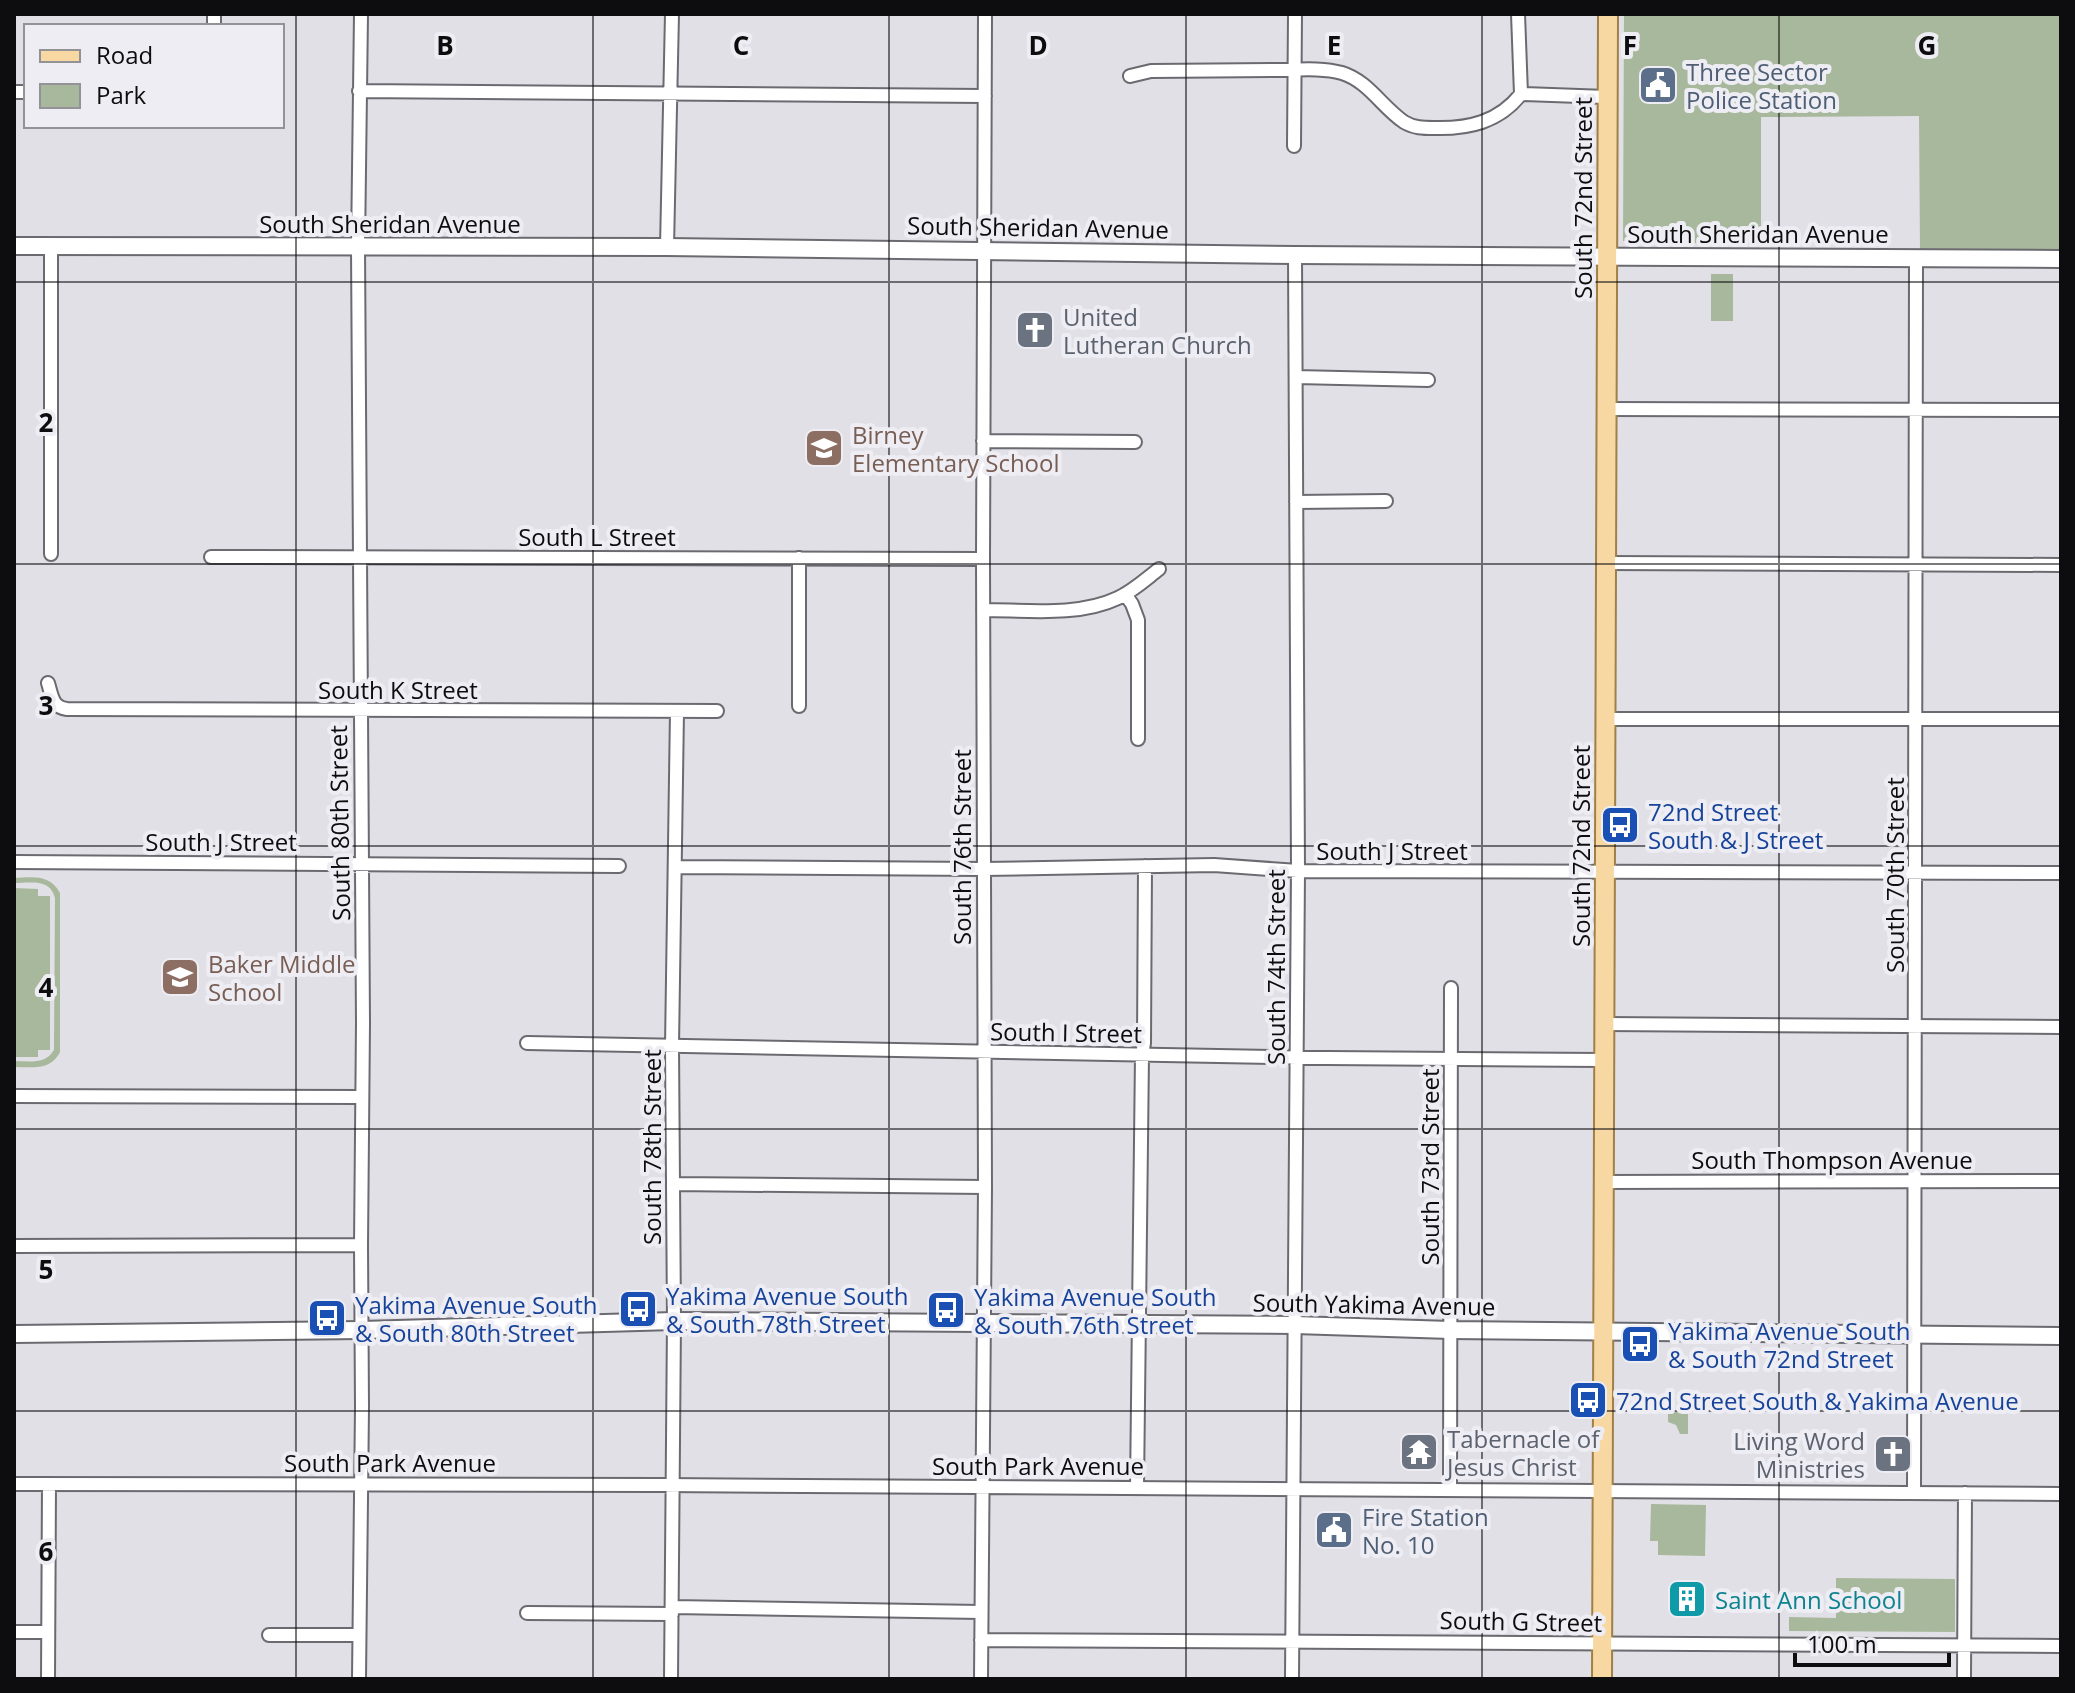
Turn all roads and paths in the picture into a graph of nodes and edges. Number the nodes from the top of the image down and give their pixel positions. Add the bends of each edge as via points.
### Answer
1 (361, 14) edge
2 (672, 14) edge
3 (985, 14) edge
4 (1295, 14) edge
5 (1518, 14) edge
6 (1608, 14) edge
7 (1294, 70) junction
8 (1130, 76) dead end
9 (359, 91) junction
10 (672, 94) junction
11 (1521, 94) junction
12 (985, 96) junction
13 (1607, 97) junction
14 (1294, 146) dead end
15 (14, 246) edge
16 (51, 246) junction
17 (358, 247) junction
18 (667, 247) junction
19 (983, 250) junction
20 (1295, 255) junction
21 (1606, 256) junction
22 (1916, 258) junction
23 (2061, 259) edge
24 (1296, 377) junction
25 (1428, 380) dead end
26 (1606, 409) junction
27 (1916, 410) junction
28 (2061, 410) edge
29 (983, 441) junction
30 (1135, 442) dead end
31 (1386, 501) dead end
32 (1296, 502) junction
33 (51, 554) dead end
34 (211, 557) dead end
35 (360, 557) junction
36 (799, 558) junction
37 (983, 559) junction
38 (1606, 563) junction
39 (1916, 564) junction
40 (2061, 565) edge
41 (1159, 569) dead end
42 (1125, 594) junction
43 (983, 610) junction
44 (48, 683) dead end
45 (799, 706) dead end
46 (360, 710) junction
47 (677, 711) junction
48 (717, 711) dead end
49 (1605, 719) junction
50 (1916, 719) junction
51 (2061, 719) edge
52 (1138, 739) dead end
53 (14, 862) edge
54 (363, 864) junction
55 (619, 866) dead end
56 (1145, 866) junction
57 (675, 867) junction
58 (983, 869) junction
59 (1298, 871) junction
60 (1604, 873) junction
61 (1916, 873) junction
62 (2061, 873) edge
63 (1451, 988) dead end
64 (1604, 1024) junction
65 (1916, 1027) junction
66 (2061, 1027) edge
67 (527, 1043) dead end
68 (672, 1046) junction
69 (985, 1053) junction
70 (1142, 1055) junction
71 (1297, 1058) junction
72 (1451, 1058) junction
73 (1604, 1060) junction
74 (14, 1096) edge
75 (362, 1097) junction
76 (1915, 1181) junction
77 (2061, 1181) edge
78 (1603, 1182) junction
79 (673, 1184) junction
80 (985, 1187) junction
81 (361, 1245) junction
82 (14, 1246) edge
83 (674, 1321) junction
84 (984, 1322) junction
85 (1140, 1324) junction
86 (1295, 1325) junction
87 (362, 1330) junction
88 (1450, 1330) junction
89 (1603, 1331) junction
90 (14, 1334) edge
91 (1915, 1334) junction
92 (2061, 1336) edge
93 (362, 1483) junction
94 (14, 1484) edge
95 (49, 1484) junction
96 (672, 1485) junction
97 (983, 1487) junction
98 (1137, 1488) junction
99 (1294, 1489) junction
100 (1450, 1490) junction
101 (1602, 1491) junction
102 (1914, 1493) junction
103 (1965, 1493) junction
104 (2061, 1494) edge
105 (672, 1610) junction
106 (981, 1612) junction
107 (527, 1613) dead end
108 (14, 1632) edge
109 (48, 1632) junction
110 (269, 1635) dead end
111 (359, 1635) junction
112 (981, 1640) junction
113 (1292, 1641) junction
114 (1602, 1644) junction
115 (1964, 1646) junction
116 (2061, 1646) edge
117 (48, 1679) edge
118 (359, 1679) edge
119 (671, 1679) edge
120 (981, 1679) edge
121 (1292, 1679) edge
122 (1602, 1679) edge
123 (1964, 1679) edge

1 - 9 street, South 80th Street
2 - 10 street
3 - 12 street, South 76th Street
4 - 7 street
5 - 11 street
6 - 13 main road, South 72nd Street
7 - 8 street via 1151,71
7 - 11 street via 1342,73 1421,128 1477,125 1501,114
7 - 14 street
9 - 10 street
9 - 17 street, South 80th Street
10 - 12 street
10 - 18 street
11 - 13 street
12 - 19 street, South 76th Street
13 - 21 main road, South 72nd Street
15 - 16 main road, South Sheridan Avenue
16 - 17 main road, South Sheridan Avenue
16 - 33 street
17 - 18 main road, South Sheridan Avenue
17 - 35 street, South 80th Street
18 - 19 main road, South Sheridan Avenue
19 - 20 main road, South Sheridan Avenue
19 - 29 street, South 76th Street
20 - 21 main road, South Sheridan Avenue
20 - 24 street, South 74th Street
21 - 22 main road, South Sheridan Avenue
21 - 26 main road, South 72nd Street
22 - 23 main road, South Sheridan Avenue
22 - 27 street, South 70th Street
24 - 25 street
24 - 32 street, South 74th Street
26 - 27 street
26 - 38 main road, South 72nd Street
27 - 28 street
27 - 39 street, South 70th Street
29 - 30 street
29 - 37 street, South 76th Street
31 - 32 street
32 - 59 street, South 74th Street
34 - 35 street, South L Street
35 - 36 street, South L Street
35 - 46 street, South 80th Street
36 - 37 street, South L Street
36 - 45 street
37 - 43 street, South 76th Street
38 - 39 street
38 - 49 main road, South 72nd Street
39 - 40 street
39 - 50 street, South 70th Street
41 - 42 street
42 - 43 street via 1082,608
42 - 52 street via 1138,620
43 - 58 street, South 76th Street
44 - 46 street, South K Street via 57,707 78,710
46 - 47 street, South K Street
46 - 54 street, South 80th Street
47 - 48 street, South K Street
47 - 57 street, South 78th Street
49 - 50 street
49 - 60 main road, South 72nd Street
50 - 51 street
50 - 61 street, South 70th Street
53 - 54 street, South J Street
54 - 55 street, South J Street
54 - 75 street, South 80th Street
56 - 58 street, South J Street
56 - 59 street, South J Street
56 - 70 street
57 - 58 street, South J Street
57 - 68 street, South 78th Street
58 - 69 street, South 76th Street
59 - 60 street, South J Street
59 - 71 street, South 74th Street
60 - 61 street, South J Street
60 - 64 main road, South 72nd Street
61 - 62 street, South J Street
61 - 65 street, South 70th Street
63 - 72 street, South 73rd Street
64 - 65 street
64 - 73 main road, South 72nd Street
65 - 66 street
65 - 76 street, South 70th Street
67 - 68 street, South I Street
68 - 69 street, South I Street
68 - 79 street, South 78th Street
69 - 70 street, South I Street
69 - 80 street, South 76th Street
70 - 71 street, South I Street
70 - 85 street
71 - 72 street, South I Street
71 - 86 street, South 74th Street
72 - 73 street, South I Street
72 - 88 street, South 73rd Street
73 - 78 main road, South 72nd Street
74 - 75 street
75 - 81 street, South 80th Street
76 - 77 street, South Thompson Avenue
76 - 78 street, South Thompson Avenue
76 - 91 street, South 70th Street
78 - 89 main road, South 72nd Street
79 - 80 street
79 - 83 street, South 78th Street
80 - 84 street, South 76th Street
81 - 82 street
81 - 87 street, South 80th Street
83 - 84 main road, South Yakima Avenue
83 - 87 main road, South Yakima Avenue
83 - 96 street, South 78th Street
84 - 85 main road, South Yakima Avenue
84 - 97 street, South 76th Street
85 - 86 main road, South Yakima Avenue
85 - 98 street
86 - 88 main road, South Yakima Avenue
86 - 99 street, South 74th Street
87 - 90 main road, South Yakima Avenue
87 - 93 street, South 80th Street
88 - 89 main road, South Yakima Avenue
88 - 100 street, South 73rd Street
89 - 91 main road, South Yakima Avenue
89 - 101 main road, South 72nd Street
91 - 92 main road, South Yakima Avenue
91 - 102 street, South 70th Street
93 - 95 street, South Park Avenue
93 - 96 street, South Park Avenue
93 - 111 street, South 80th Street
94 - 95 street, South Park Avenue
95 - 109 street
96 - 97 street, South Park Avenue
96 - 105 street, South 78th Street
97 - 98 street, South Park Avenue
97 - 106 street, South 76th Street
98 - 99 street, South Park Avenue
99 - 100 street, South Park Avenue
99 - 113 street, South 74th Street
100 - 101 street, South Park Avenue
101 - 102 street, South Park Avenue
101 - 114 main road, South 72nd Street
102 - 103 street, South Park Avenue
103 - 104 street, South Park Avenue
103 - 115 street
105 - 106 street
105 - 107 street
105 - 119 street, South 78th Street
106 - 112 street, South 76th Street
108 - 109 street
109 - 117 street
110 - 111 street
111 - 118 street, South 80th Street
112 - 113 street, South G Street
112 - 120 street, South 76th Street
113 - 114 street, South G Street
113 - 121 street, South 74th Street
114 - 115 street, South G Street
114 - 122 main road, South 72nd Street
115 - 116 street, South G Street
115 - 123 street

